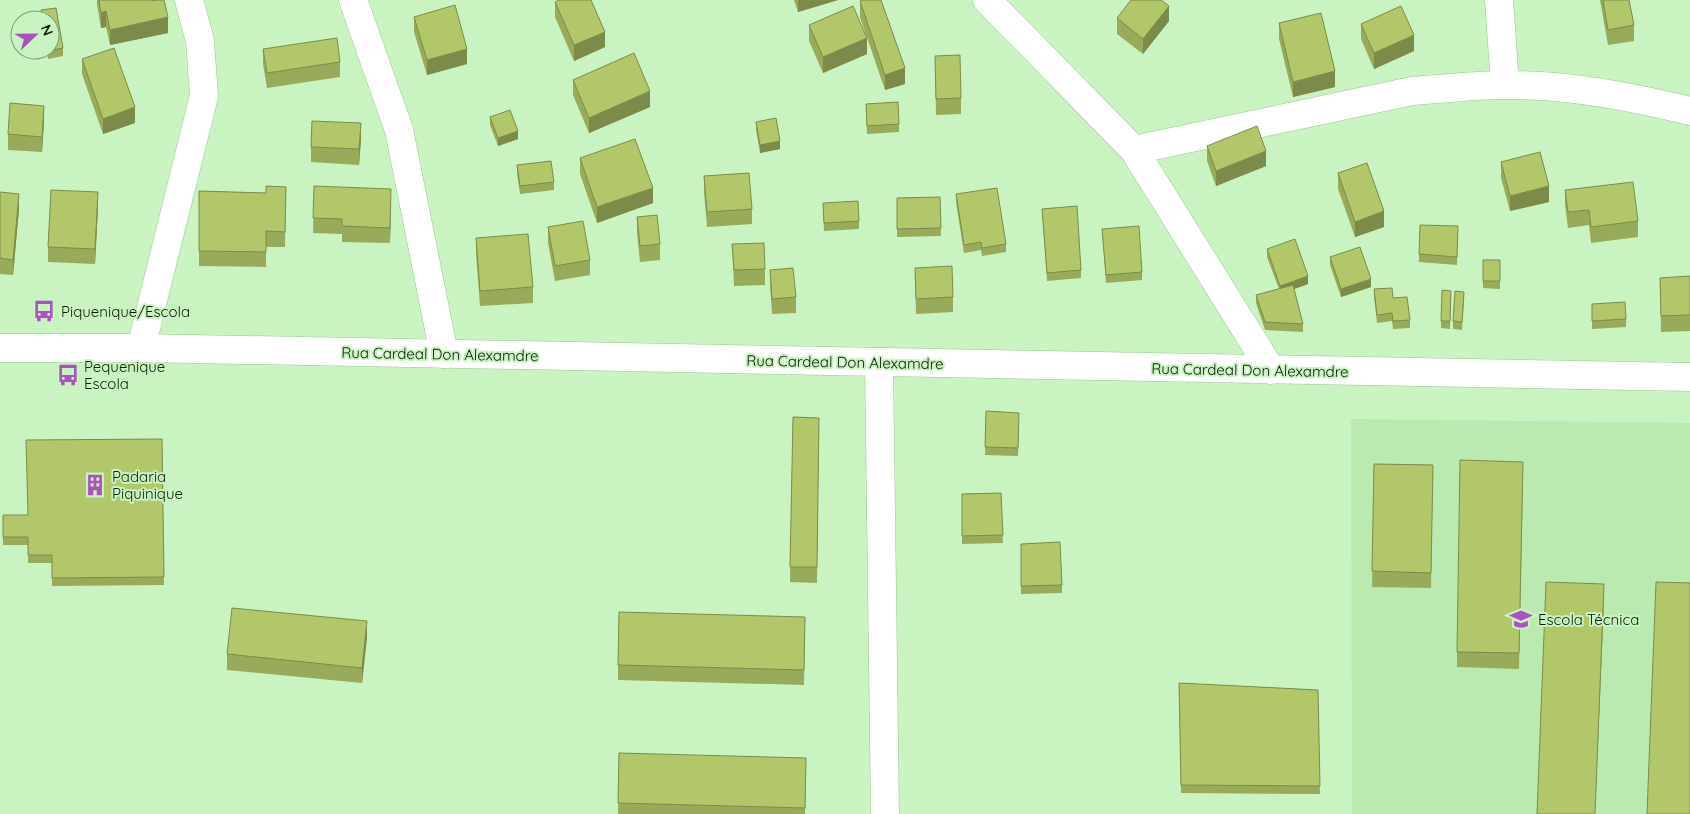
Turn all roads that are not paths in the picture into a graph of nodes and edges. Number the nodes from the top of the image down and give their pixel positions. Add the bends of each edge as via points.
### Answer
1 (189, 0) edge
2 (353, 0) edge
3 (987, 0) edge
4 (1499, 0) edge
5 (1505, 85) junction
6 (1690, 111) edge
7 (1134, 150) junction
8 (0, 348) edge
9 (141, 348) junction
10 (444, 354) junction
11 (879, 362) junction
12 (1271, 370) junction
13 (1690, 376) edge
14 (885, 814) edge

1 - 9 street via 200,41 204,96
2 - 10 street via 399,130
3 - 7 street
4 - 5 street
5 - 6 street via 1601,92
5 - 7 street via 1412,92
7 - 12 street
8 - 9 street, Rua Cardeal Don Alexamdre
9 - 10 street, Rua Cardeal Don Alexamdre
10 - 11 street, Rua Cardeal Don Alexamdre
11 - 12 street, Rua Cardeal Don Alexamdre
11 - 14 street
12 - 13 street, Rua Cardeal Don Alexamdre

